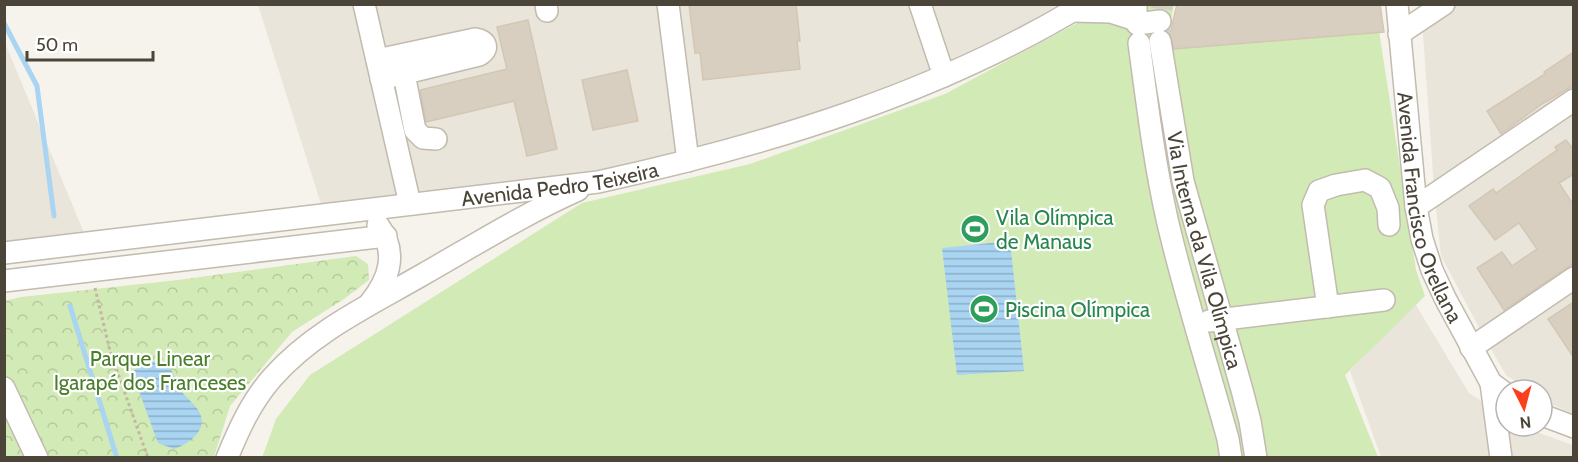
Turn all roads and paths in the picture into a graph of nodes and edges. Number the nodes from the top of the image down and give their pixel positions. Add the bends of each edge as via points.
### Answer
1 (364, 4) edge
2 (669, 4) edge
3 (920, 4) edge
4 (1397, 4) edge
5 (1444, 4) edge
6 (1079, 8) edge
7 (1137, 23) edge
8 (1399, 34) junction
9 (379, 70) junction
10 (404, 74) junction
11 (944, 76) junction
12 (1574, 100) edge
13 (436, 139) dead end
14 (687, 161) junction
15 (1182, 180) junction
16 (598, 182) junction
17 (1160, 188) junction
18 (410, 204) junction
19 (1416, 207) junction
20 (361, 211) junction
21 (1389, 225) dead end
22 (386, 236) junction
23 (5, 253) edge
24 (1574, 278) edge
25 (4, 281) edge
26 (95, 289) dead end
27 (1384, 300) dead end
28 (1328, 307) junction
29 (366, 308) junction
30 (1223, 319) junction
31 (1194, 323) junction
32 (1471, 348) junction
33 (1494, 382) edge
34 (4, 388) edge
35 (1554, 419) edge
36 (1574, 427) edge
37 (1500, 438) edge
38 (37, 458) edge
39 (148, 458) edge
40 (227, 458) edge
41 (1231, 458) edge
42 (1256, 458) edge
43 (1501, 458) edge

1 - 9 street
2 - 14 street
3 - 11 street
4 - 8 street, Avenida Francisco Orellana
5 - 8 street
6 - 7 street via 1110,12
6 - 11 street, Avenida Pedro Teixeira
7 - 15 street, Via Interna da Vila Olímpica via 1160,31
7 - 17 street, Via Interna da Vila Olímpica
8 - 19 street, Avenida Francisco Orellana
9 - 10 street
9 - 10 street via 475,39 485,42 486,48 479,55
9 - 18 street
10 - 13 street via 415,130 423,138
11 - 14 street, Avenida Pedro Teixeira via 813,125
12 - 19 street
14 - 16 street, Avenida Pedro Teixeira
15 - 17 street
15 - 30 street, Via Interna da Vila Olímpica
16 - 18 street, Avenida Pedro Teixeira
16 - 29 street via 513,222
17 - 31 street, Via Interna da Vila Olímpica
18 - 20 street, Avenida Pedro Teixeira
19 - 32 street, Avenida Francisco Orellana via 1432,270
20 - 22 street
20 - 23 street, Avenida Pedro Teixeira
21 - 28 street via 1388,208 1380,188 1365,180 1319,191 1313,205
22 - 25 street
22 - 29 street via 386,277
24 - 32 street
26 - 39 path via 110,351
27 - 28 street
28 - 30 street
29 - 40 street via 296,354 271,379 251,406
30 - 31 street
30 - 42 street, Via Interna da Vila Olímpica
31 - 41 street, Via Interna da Vila Olímpica
32 - 33 street, Avenida Francisco Orellana
34 - 38 street
35 - 36 street
37 - 43 street

